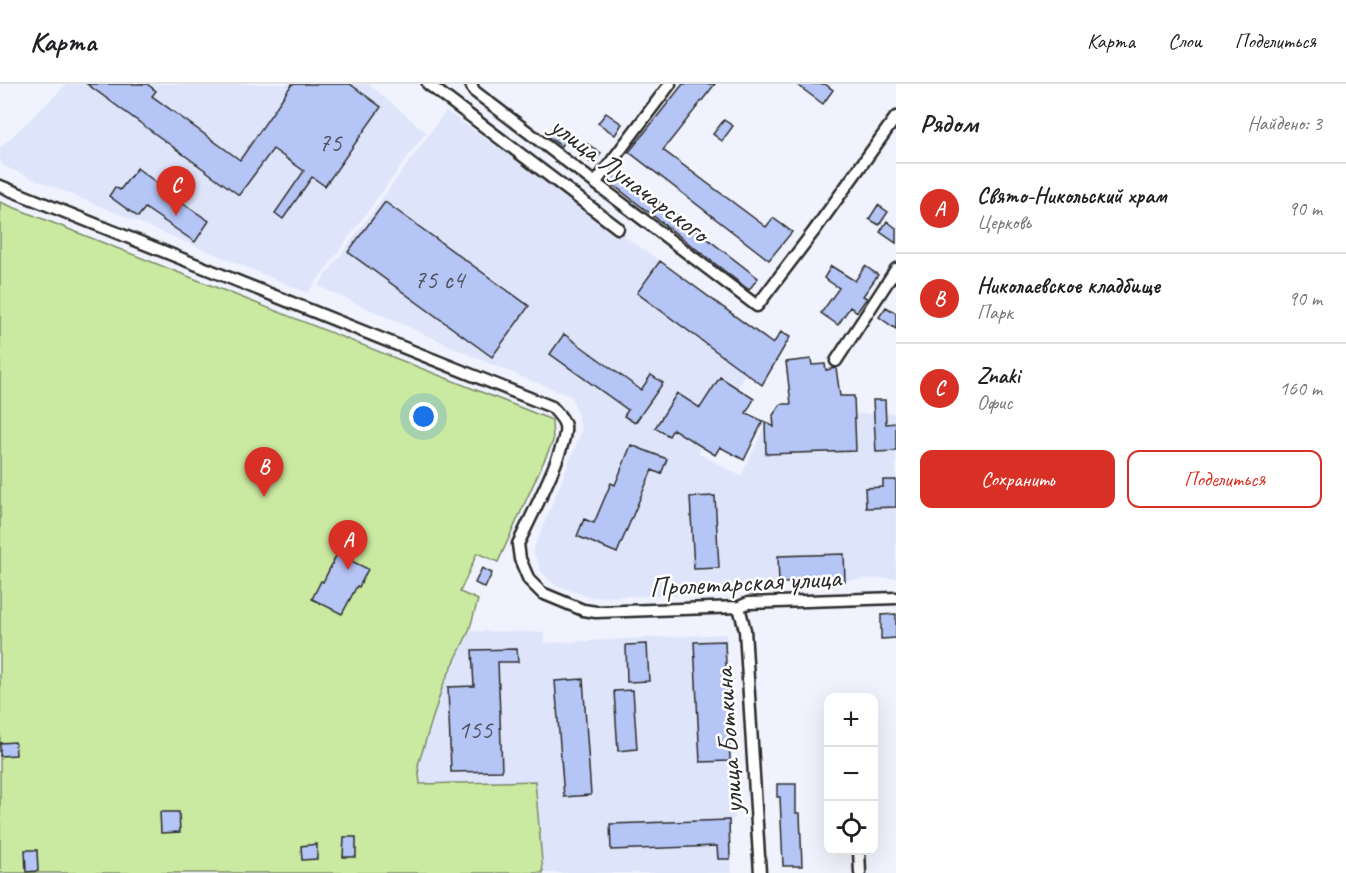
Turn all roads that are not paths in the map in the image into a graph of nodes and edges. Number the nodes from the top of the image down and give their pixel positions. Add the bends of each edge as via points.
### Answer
1 (428, 84) edge
2 (670, 84) edge
3 (472, 88) edge
4 (896, 117) edge
5 (596, 182) junction
6 (0, 186) edge
7 (618, 228) dead end
8 (896, 269) edge
9 (836, 361) dead end
10 (896, 598) edge
11 (739, 607) junction
12 (859, 855) edge
13 (760, 873) edge
14 (860, 873) edge

1 - 7 street, улица Луначарского
2 - 5 street
3 - 5 street, улица Луначарского
4 - 5 street, улица Луначарского via 757,306
6 - 11 street, Пролетарская улица via 552,407 566,428 562,448 518,544 529,580 542,593 596,612
8 - 9 street
10 - 11 street, Пролетарская улица via 748,603
11 - 13 street, улица Боткина via 745,630
12 - 14 street

